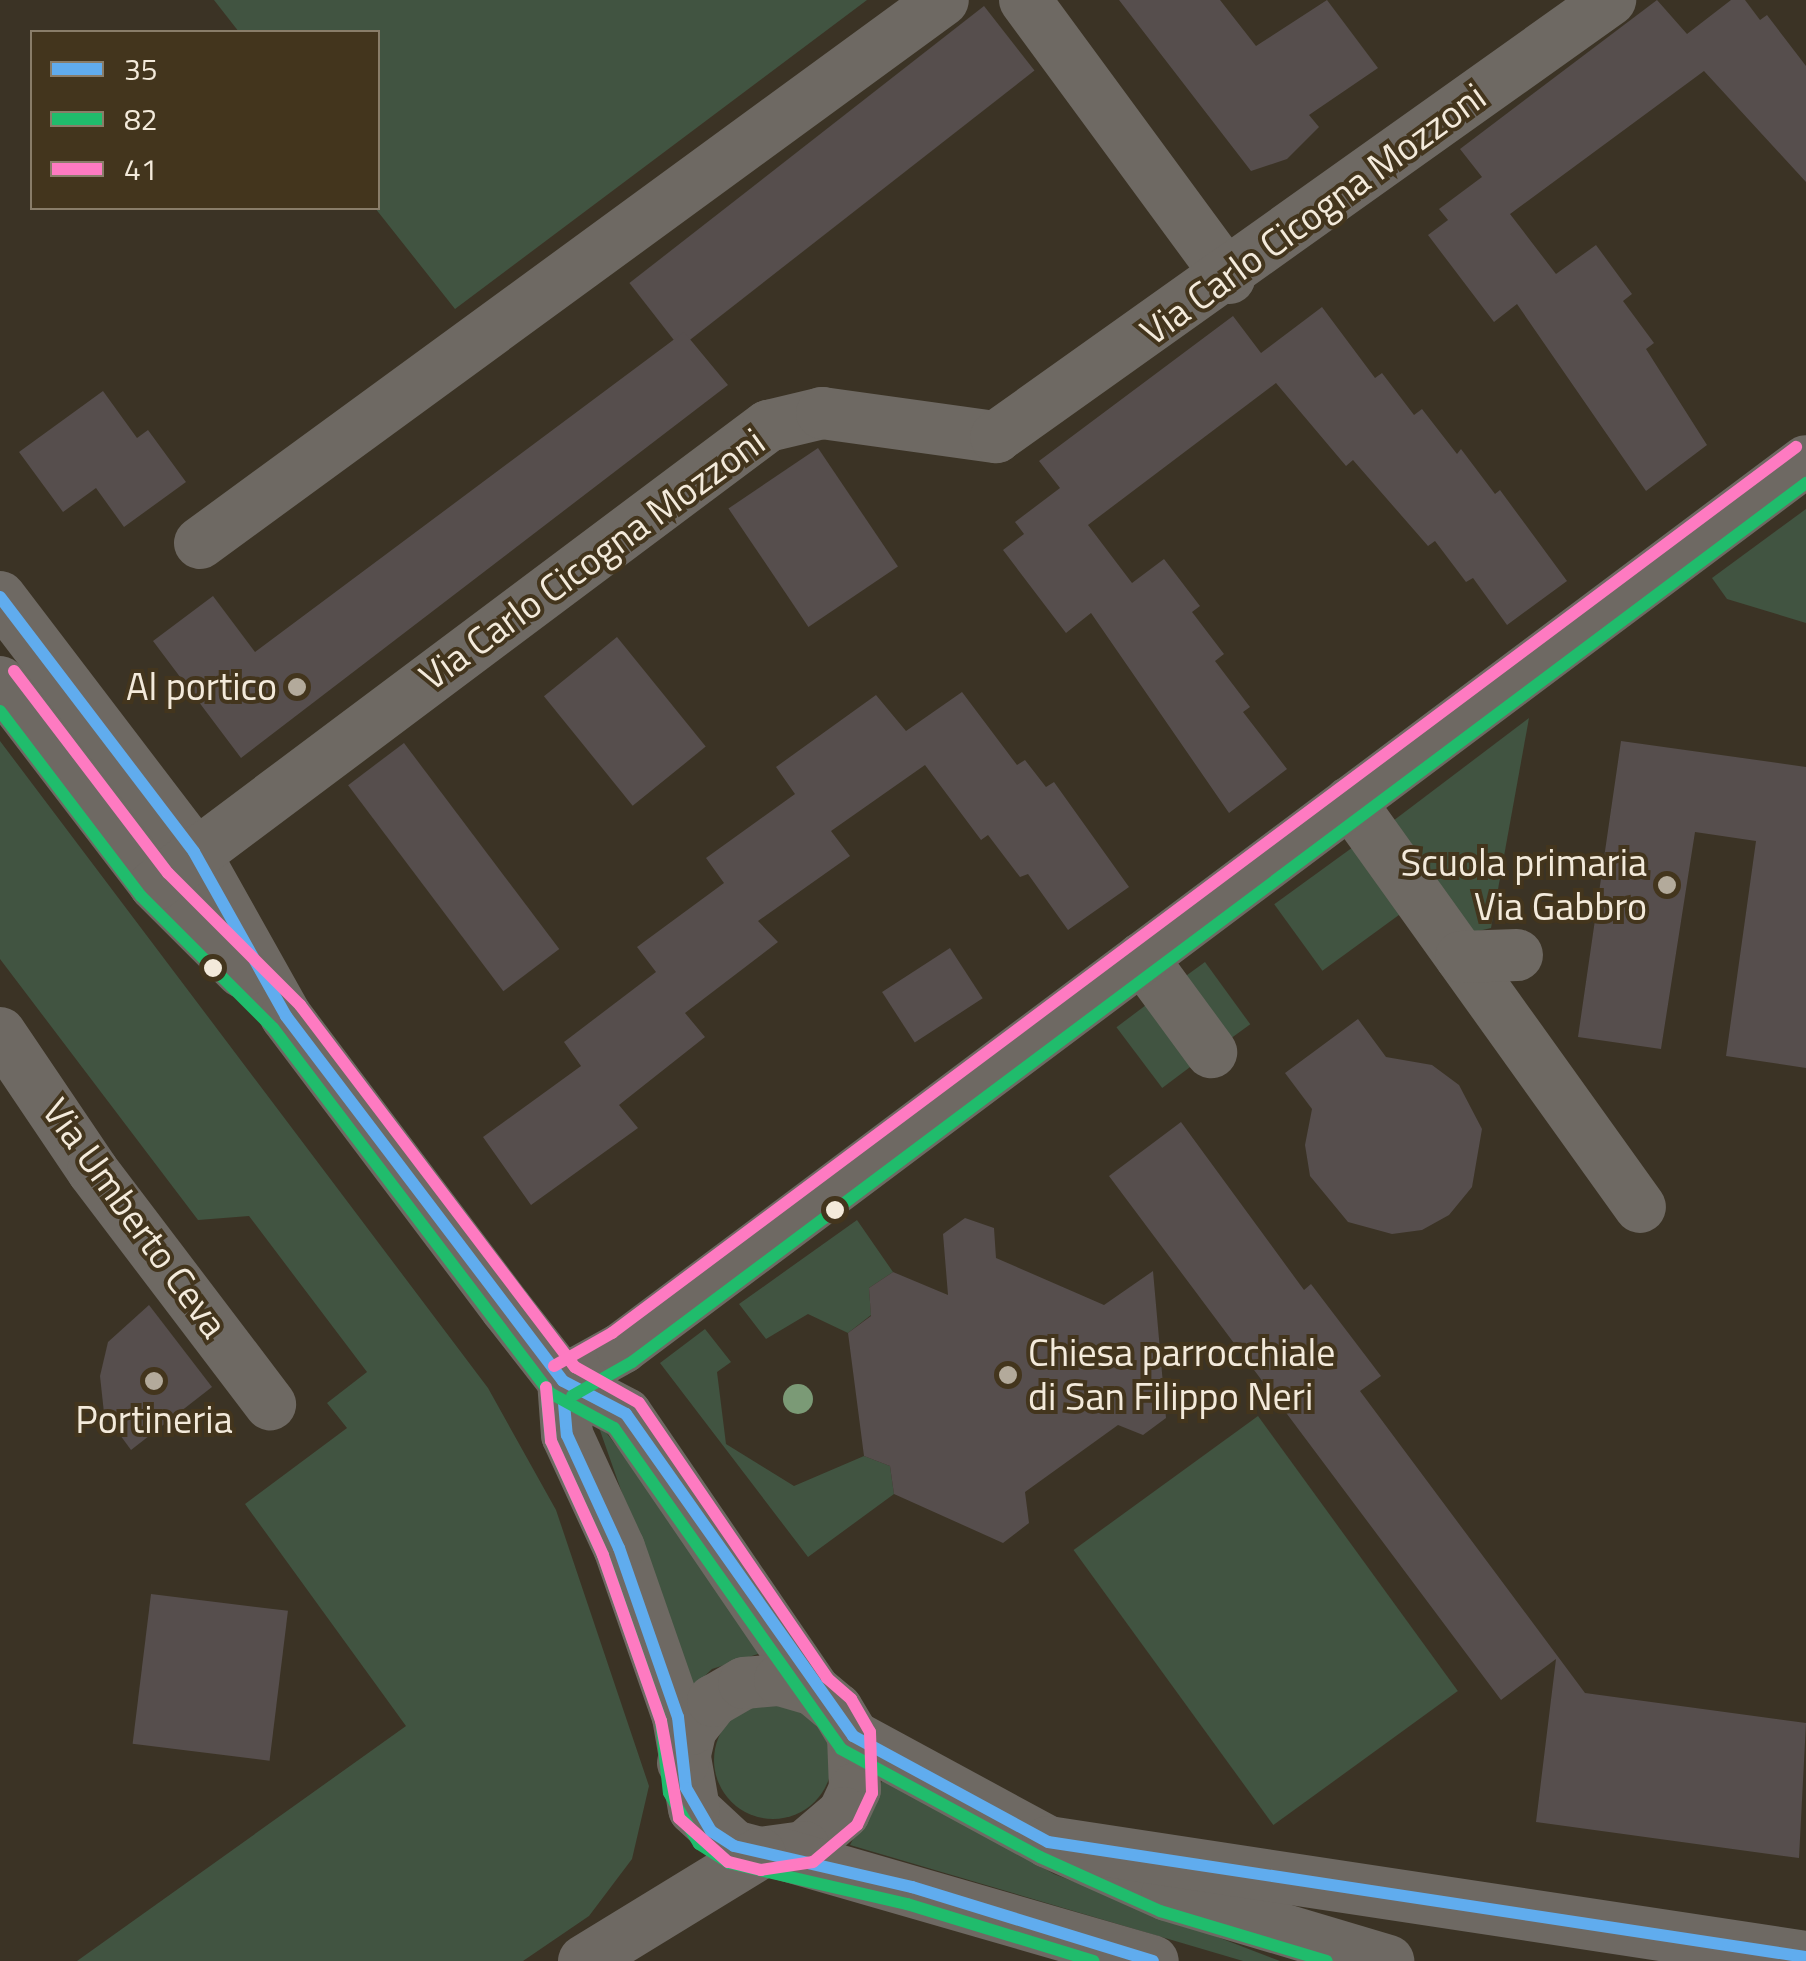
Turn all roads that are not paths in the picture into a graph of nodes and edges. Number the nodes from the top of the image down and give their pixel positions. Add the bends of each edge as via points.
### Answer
1 (943, 0) edge
2 (1025, 0) edge
3 (1610, 0) edge
4 (1228, 278) junction
5 (1806, 461) edge
6 (200, 542) dead end
7 (0, 598) edge
8 (0, 682) edge
9 (1350, 802) junction
10 (194, 852) junction
11 (155, 885) junction
12 (1517, 954) dead end
13 (1461, 956) junction
14 (1142, 958) junction
15 (286, 1016) junction
16 (0, 1033) edge
17 (1210, 1052) dead end
18 (1640, 1207) dead end
19 (563, 1381) junction
20 (270, 1404) dead end
21 (814, 1690) junction
22 (852, 1736) junction
23 (689, 1787) junction
24 (1048, 1842) junction
25 (769, 1853) junction
26 (650, 1916) junction
27 (1806, 1958) edge
28 (584, 1961) edge
29 (1153, 1961) edge
30 (1388, 1961) edge

1 - 6 street
2 - 4 street
3 - 4 street, Via Carlo Cicogna Mozzoni
4 - 10 street, Via Carlo Cicogna Mozzoni via 996,438 822,413 768,426
5 - 9 street
7 - 10 street
8 - 11 street
9 - 13 street
9 - 14 street
10 - 11 street, Via Carlo Cicogna Mozzoni
10 - 15 street
11 - 15 street
12 - 13 street
13 - 18 street
14 - 17 street
14 - 19 street via 622,1348
15 - 19 street
16 - 20 street, Via Umberto Ceva via 93,1171
19 - 21 street via 626,1414
19 - 23 street via 566,1435 619,1548 678,1717
21 - 22 street
21 - 23 street via 780,1680 744,1683 713,1701 692,1729
22 - 24 street
22 - 25 street via 857,1775 844,1813 804,1847
23 - 25 street via 734,1846
23 - 26 street
24 - 27 street
24 - 30 street via 1214,1912
25 - 26 street
25 - 29 street
26 - 28 street

